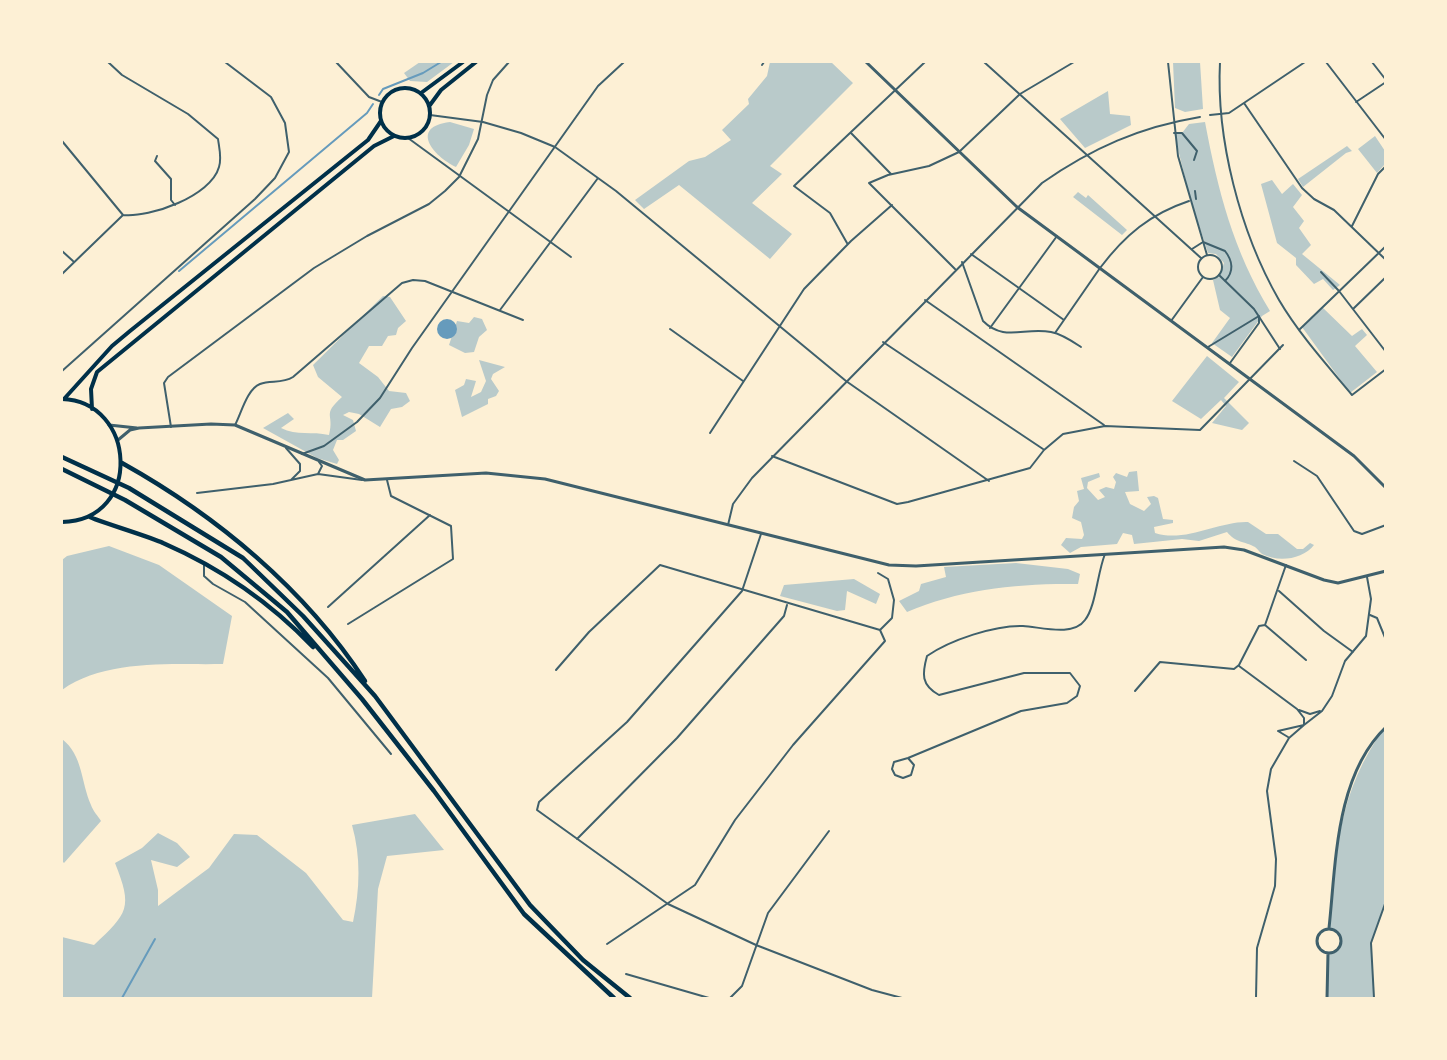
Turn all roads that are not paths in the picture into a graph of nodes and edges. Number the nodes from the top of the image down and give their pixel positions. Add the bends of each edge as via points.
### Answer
1 (108, 62) edge
2 (225, 62) edge
3 (336, 62) edge
4 (463, 62) edge
5 (476, 62) edge
6 (509, 62) edge
7 (624, 62) edge
8 (866, 62) edge
9 (925, 62) edge
10 (984, 62) edge
11 (1074, 62) edge
12 (1168, 62) edge
13 (1220, 62) edge
14 (1305, 62) edge
15 (1326, 62) edge
16 (1372, 62) edge
17 (1386, 81) edge
18 (896, 91) junction
19 (421, 93) junction
20 (1020, 94) junction
21 (382, 102) junction
22 (1356, 102) junction
23 (1244, 103) junction
24 (429, 105) junction
25 (1220, 114) junction
26 (430, 115) junction
27 (1210, 115) dead end
28 (1200, 117) dead end
29 (381, 121) junction
30 (1173, 121) junction
31 (483, 122) junction
32 (851, 132) junction
33 (1174, 133) junction
34 (394, 136) junction
35 (408, 138) junction
36 (1386, 140) edge
37 (62, 141) edge
38 (555, 147) junction
39 (959, 152) junction
40 (1085, 154) junction
41 (156, 156) dead end
42 (1194, 160) dead end
43 (1386, 166) edge
44 (891, 175) junction
45 (459, 177) junction
46 (598, 178) junction
47 (1195, 191) dead end
48 (1196, 199) dead end
49 (1189, 201) junction
50 (175, 205) junction
51 (892, 206) junction
52 (1017, 207) junction
53 (508, 213) junction
54 (123, 215) junction
55 (1153, 216) junction
56 (1352, 227) junction
57 (1057, 236) junction
58 (1203, 242) junction
59 (550, 243) junction
60 (848, 244) junction
61 (1386, 246) edge
62 (1192, 250) junction
63 (62, 251) edge
64 (1379, 252) junction
65 (970, 253) junction
66 (1207, 255) junction
67 (571, 257) dead end
68 (1201, 258) junction
69 (1386, 260) edge
70 (73, 261) junction
71 (962, 262) junction
72 (1100, 268) junction
73 (955, 269) junction
74 (1321, 272) dead end
75 (62, 274) edge
76 (1219, 275) junction
77 (1203, 277) junction
78 (1386, 277) edge
79 (1225, 281) junction
80 (1019, 288) junction
81 (453, 290) junction
82 (1339, 291) junction
83 (925, 300) junction
84 (1353, 309) junction
85 (500, 310) junction
86 (1259, 316) junction
87 (523, 320) dead end
88 (1064, 320) junction
89 (1171, 322) junction
90 (779, 326) junction
91 (990, 328) junction
92 (670, 329) dead end
93 (1300, 329) junction
94 (1055, 333) junction
95 (883, 342) junction
96 (1284, 345) dead end
97 (1081, 347) dead end
98 (1207, 348) junction
99 (1280, 349) junction
100 (1386, 352) edge
101 (1229, 364) junction
102 (1386, 369) edge
103 (62, 371) edge
104 (1249, 379) junction
105 (743, 381) junction
106 (846, 381) junction
107 (63, 399) edge
108 (92, 409) junction
109 (109, 425) junction
110 (235, 425) junction
111 (1105, 426) junction
112 (171, 427) junction
113 (139, 428) junction
114 (710, 433) dead end
115 (118, 440) junction
116 (283, 445) junction
117 (1044, 450) junction
118 (302, 454) junction
119 (772, 456) junction
120 (62, 457) edge
121 (1294, 461) dead end
122 (319, 462) junction
123 (122, 463) junction
124 (62, 469) edge
125 (318, 474) junction
126 (364, 480) junction
127 (387, 480) junction
128 (989, 481) junction
129 (288, 482) junction
130 (1386, 488) edge
131 (197, 493) dead end
132 (430, 515) junction
133 (90, 516) junction
134 (62, 522) edge
135 (728, 525) junction
136 (1386, 525) edge
137 (761, 534) junction
138 (1105, 554) junction
139 (204, 565) junction
140 (1286, 565) junction
141 (1386, 571) edge
142 (878, 573) dead end
143 (1367, 577) junction
144 (1278, 590) junction
145 (742, 591) junction
146 (788, 604) junction
147 (328, 607) dead end
148 (1370, 615) junction
149 (348, 624) dead end
150 (1265, 625) junction
151 (880, 630) junction
152 (1386, 640) edge
153 (1353, 652) junction
154 (1306, 660) dead end
155 (1239, 666) junction
156 (556, 670) dead end
157 (1135, 691) dead end
158 (375, 696) junction
159 (362, 699) junction
160 (1297, 709) junction
161 (1322, 711) junction
162 (1304, 725) junction
163 (1386, 727) edge
164 (1289, 738) junction
165 (391, 754) dead end
166 (908, 758) junction
167 (829, 831) dead end
168 (577, 838) junction
169 (1386, 901) edge
170 (668, 904) junction
171 (1329, 928) junction
172 (607, 944) dead end
173 (756, 945) junction
174 (1328, 953) junction
175 (626, 974) dead end
176 (614, 999) edge
177 (630, 999) edge
178 (709, 999) edge
179 (730, 999) edge
180 (902, 999) edge
181 (1256, 999) edge
182 (1327, 999) edge
183 (1374, 999) edge

1 - 50 street via 122,75 188,114 218,139 219,167 212,179
2 - 103 street via 271,97 285,123 289,153 275,178 255,199
3 - 21 street via 369,97
4 - 19 main road
5 - 24 main road
6 - 31 street via 493,80
7 - 38 street via 598,86
8 - 18 street
9 - 18 street
10 - 20 street
11 - 20 street
12 - 30 street
13 - 25 street
14 - 23 street
15 - 22 street
16 - 17 street
17 - 22 street
18 - 32 street
18 - 39 street
19 - 21 main road via 401,88
19 - 24 main road
20 - 39 street
20 - 40 street
21 - 29 main road
22 - 36 street
23 - 25 street
23 - 56 street via 1302,188
24 - 26 main road
25 - 27 street
25 - 93 street via 1228,162 1257,254 1280,301
26 - 31 street
26 - 35 main road via 426,127
28 - 30 street
29 - 34 main road
29 - 107 main road via 368,140 112,346
30 - 33 street
30 - 40 street
31 - 38 street
31 - 45 street
32 - 44 street
32 - 60 street via 794,186 830,213
33 - 42 street via 1182,133 1197,151
33 - 49 street
34 - 35 main road
34 - 108 main road via 374,146 97,372 91,388
35 - 45 street
37 - 54 street
38 - 46 street
38 - 53 street
39 - 44 street via 929,166
39 - 52 street
40 - 52 street via 1042,183
40 - 55 street
41 - 50 street via 155,161 171,179 171,200
43 - 56 street via 1378,174
44 - 51 street via 870,183
45 - 53 street
45 - 112 street via 429,204 315,268 168,377 164,383
46 - 59 street
46 - 90 street
47 - 48 street
49 - 55 street
49 - 58 street
50 - 54 street via 138,217
51 - 60 street
51 - 73 street
52 - 57 street
52 - 65 street
53 - 59 street
53 - 81 street
54 - 70 street
55 - 62 street
55 - 72 street via 1132,230
56 - 64 street
57 - 72 street
57 - 80 street
58 - 62 street
58 - 66 street
58 - 79 street via 1228,254 1232,268
59 - 67 street
59 - 85 street
60 - 90 street via 804,289
61 - 64 street
62 - 68 street
63 - 70 street
64 - 69 street
64 - 82 street
65 - 71 street
65 - 80 street
66 - 68 street
66 - 76 street via 1221,260
68 - 77 street via 1198,270
70 - 75 street
71 - 73 street
71 - 91 street via 983,321
72 - 88 street
72 - 89 street
73 - 83 street
74 - 82 street
76 - 77 street via 1213,279
76 - 79 street
77 - 89 street
78 - 84 street
79 - 86 street
80 - 88 street
80 - 91 street
81 - 85 street
81 - 110 street via 425,281 402,283 293,377 285,382 260,384
81 - 118 street via 380,398 357,423 324,446
82 - 84 street
82 - 93 street
83 - 95 street
83 - 111 street
84 - 100 street
85 - 87 street
86 - 98 street
86 - 99 street
86 - 101 street via 1259,323
88 - 94 street
89 - 98 street
90 - 105 street
90 - 106 street
91 - 94 street via 1005,333
92 - 105 street
93 - 102 street via 1352,395
94 - 97 street
95 - 106 street
95 - 117 street
96 - 99 street
98 - 101 street
99 - 104 street
101 - 104 street
104 - 111 street via 1200,430
104 - 130 street via 1354,456
105 - 114 street
106 - 119 street
106 - 128 street
107 - 108 main road
108 - 109 main road
109 - 113 street
109 - 115 main road
110 - 112 street
110 - 116 street
111 - 117 street via 1063,434
112 - 113 street
113 - 115 street
115 - 123 main road
116 - 118 street
116 - 129 street via 300,464 296,477
117 - 128 street via 1030,468
118 - 122 street
119 - 128 street via 897,504
119 - 135 street via 737,496
120 - 158 highway via 129,488 243,558 303,616
121 - 136 street via 1317,476 1354,531 1362,534
122 - 125 street via 322,466
122 - 126 street
123 - 133 main road via 117,489
123 - 158 highway via 203,513 254,555 330,634
124 - 159 highway via 102,487 221,557 287,612
125 - 126 street
125 - 129 street
126 - 127 street
127 - 132 street via 391,496
127 - 135 street via 486,473 545,479
129 - 131 street
132 - 147 street
132 - 149 street via 451,526 453,559
133 - 134 main road
133 - 139 highway via 163,543
135 - 137 street
137 - 138 street via 889,565
137 - 145 street
138 - 140 street via 1224,547
138 - 166 street via 1093,603 1085,621 1075,628 1008,626 943,645 927,656 922,675 928,689 939,695 1024,673 1070,673 1080,686 1077,696 1067,703 1021,711
139 - 159 highway via 230,578 273,610
139 - 165 street via 204,576 245,602 328,678
140 - 143 street via 1338,583
140 - 144 street
141 - 143 street
142 - 151 street via 888,579 894,600 892,618
143 - 148 street via 1371,587
144 - 150 street
144 - 153 street
145 - 146 street
145 - 156 street via 660,565
145 - 168 street via 627,722 538,802 537,810
146 - 151 street
146 - 168 street via 784,616 677,738
148 - 152 street via 1377,618
148 - 153 street via 1366,636
150 - 154 street
150 - 155 street via 1259,626
151 - 170 street via 885,641 880,648 793,745 735,820 695,885
153 - 161 street
155 - 157 street via 1234,669 1160,662
155 - 160 street
158 - 177 highway via 530,905 583,960
159 - 176 highway via 524,915
160 - 161 street via 1310,714
160 - 162 street
161 - 162 street
162 - 164 street
162 - 164 street via 1278,731
163 - 171 street via 1356,775 1339,828
164 - 181 street via 1270,769 1267,791 1276,859 1275,886 1257,948
166 - 166 street via 894,762 895,775 911,775 914,765
167 - 173 street via 768,913
168 - 170 street
169 - 183 street via 1371,943
170 - 172 street
170 - 173 street
171 - 174 street via 1320,933 1317,941 1321,950
171 - 174 street via 1341,939 1338,949
173 - 179 street via 742,987
173 - 180 street
174 - 182 street
175 - 178 street

